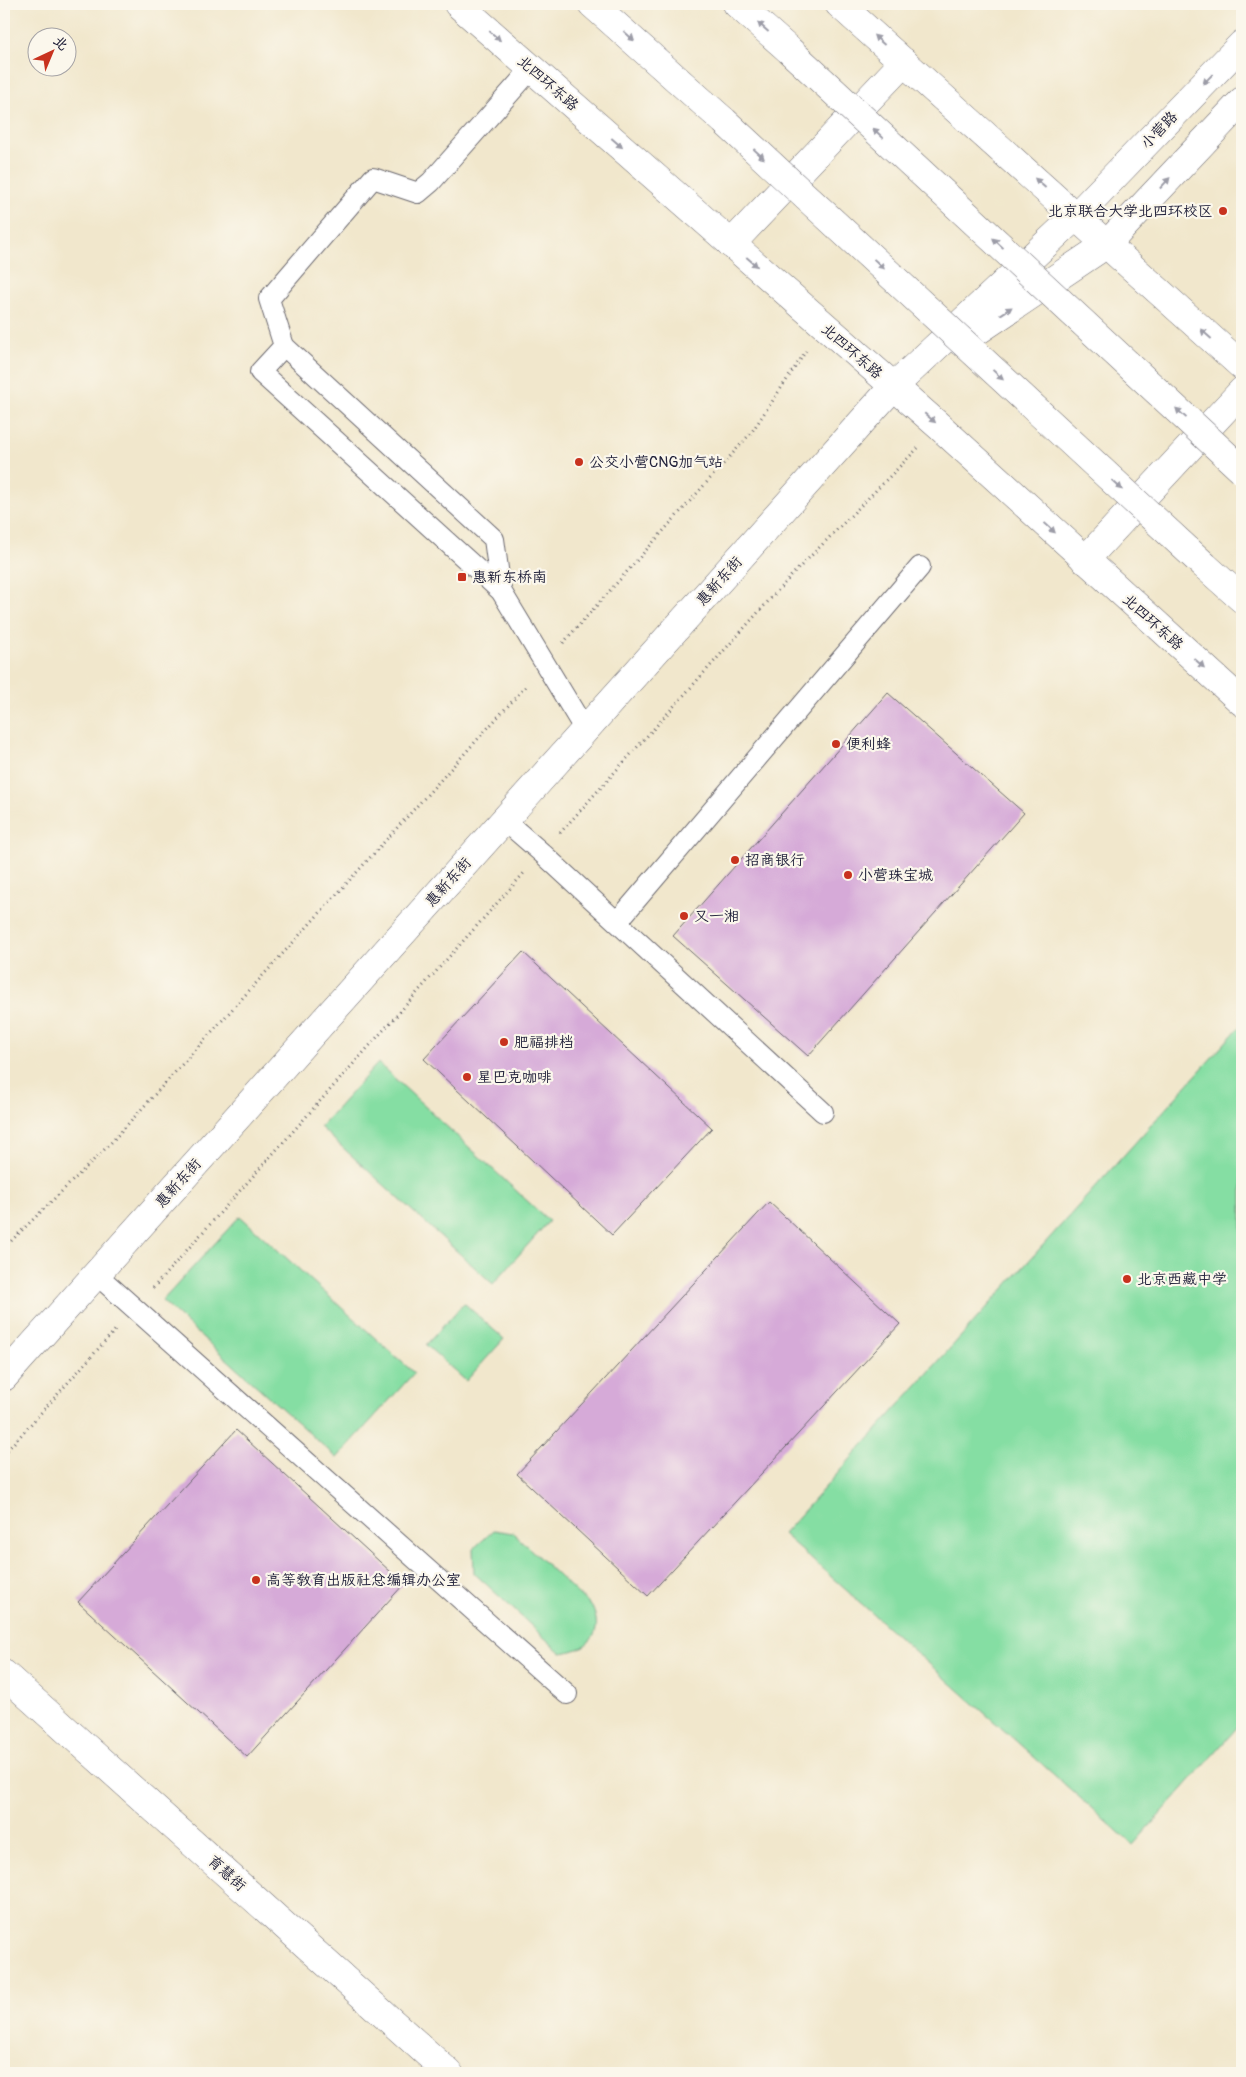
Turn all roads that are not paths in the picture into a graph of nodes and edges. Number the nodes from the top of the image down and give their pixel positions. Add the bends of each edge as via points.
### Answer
1 (458, 4) edge
2 (592, 4) edge
3 (737, 4) edge
4 (839, 4) edge
5 (1242, 44) edge
6 (904, 62) junction
7 (532, 68) junction
8 (1242, 101) edge
9 (1076, 216) junction
10 (731, 244) junction
11 (1107, 244) junction
12 (284, 346) junction
13 (1242, 366) edge
14 (893, 387) junction
15 (1242, 392) edge
16 (1242, 470) edge
17 (1085, 560) junction
18 (920, 567) dead end
19 (501, 591) junction
20 (1242, 599) edge
21 (1242, 702) edge
22 (585, 730) junction
23 (504, 820) junction
24 (618, 921) junction
25 (823, 1112) dead end
26 (96, 1274) junction
27 (4, 1377) edge
28 (4, 1674) edge
29 (566, 1694) dead end
30 (449, 2073) edge

1 -> 7 main road, 北四环东路
2 -> 20 main road, bridge via 724,121
16 -> 3 main road, bridge
6 -> 4 main road
5 -> 9 main road, 小营路
9 -> 6 main road
6 - 10 main road
7 -> 10 main road, 北四环东路
7 - 12 lane via 418,193 373,178 326,230 269,299
11 -> 8 main road
9 - 11 main road
9 - 14 main road, 小营路
10 -> 14 main road, 北四环东路
13 -> 11 main road
14 -> 11 main road
12 - 19 lane via 494,539
12 - 19 lane via 260,372
14 -> 17 main road, 北四环东路
14 - 22 main road, 惠新东街
15 - 17 main road
17 -> 21 main road, 北四环东路
18 - 24 lane
19 - 22 lane
22 - 23 main road, 惠新东街
23 - 24 lane
23 - 26 main road, 惠新东街
24 - 25 lane
26 - 27 main road, 惠新东街
26 - 29 lane
28 - 30 main road, 育慧街

